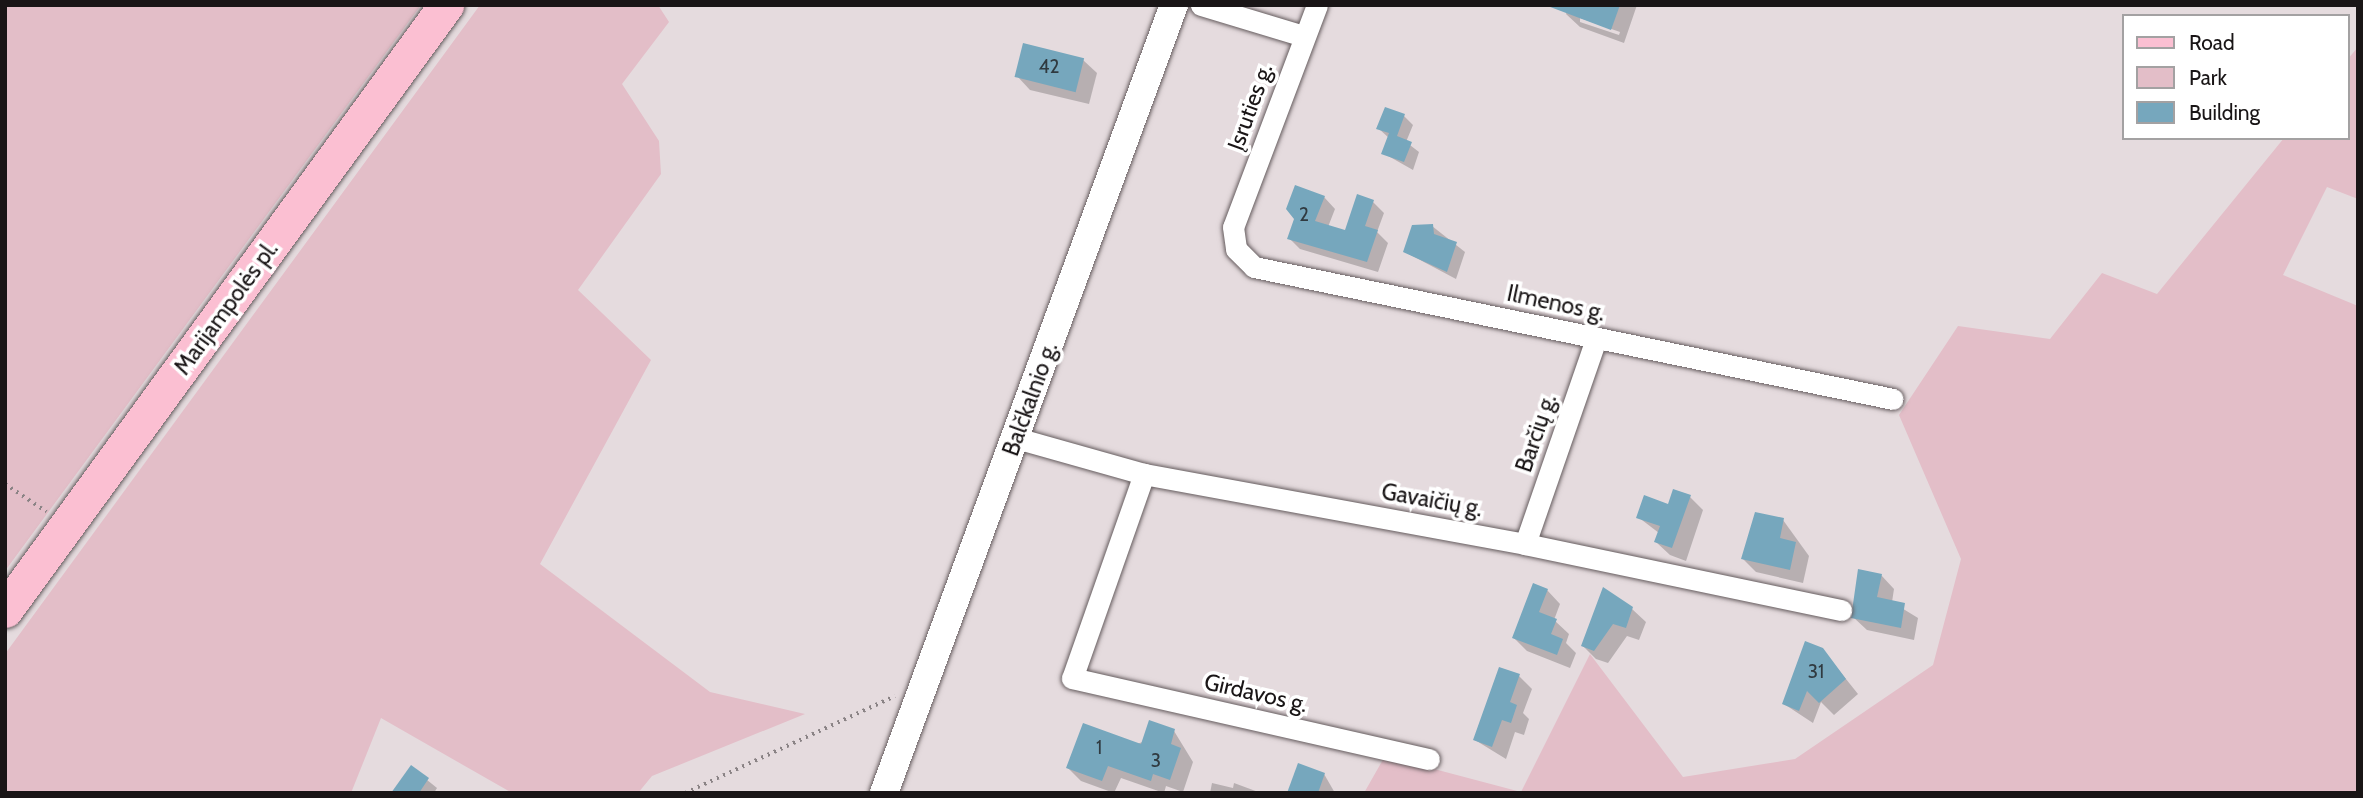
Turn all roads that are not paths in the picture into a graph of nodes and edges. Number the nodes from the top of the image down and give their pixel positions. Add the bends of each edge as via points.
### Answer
1 (446, 5) edge
2 (1174, 5) edge
3 (1201, 5) edge
4 (1317, 5) edge
5 (1304, 37) junction
6 (1233, 227) joint
7 (1596, 339) junction
8 (1893, 399) dead end
9 (1016, 438) junction
10 (1144, 474) junction
11 (1525, 544) junction
12 (5, 610) edge
13 (1841, 610) dead end
14 (1429, 759) dead end
15 (884, 793) edge

1 - 12 main road, Marijampolės pl.
2 - 9 street, Balčkalnio g.
3 - 5 street
4 - 5 street, Įsruties g.
5 - 6 street, Įsruties g.
6 - 7 street, Ilmenos g. via 1236,249 1254,267
7 - 8 street, Ilmenos g.
7 - 11 street, Barčių g.
9 - 10 street, Gavaičių g.
9 - 15 street, Balčkalnio g.
10 - 11 street, Gavaičių g.
10 - 14 street, Girdavos g. via 1072,678
11 - 13 street, Gavaičių g.

